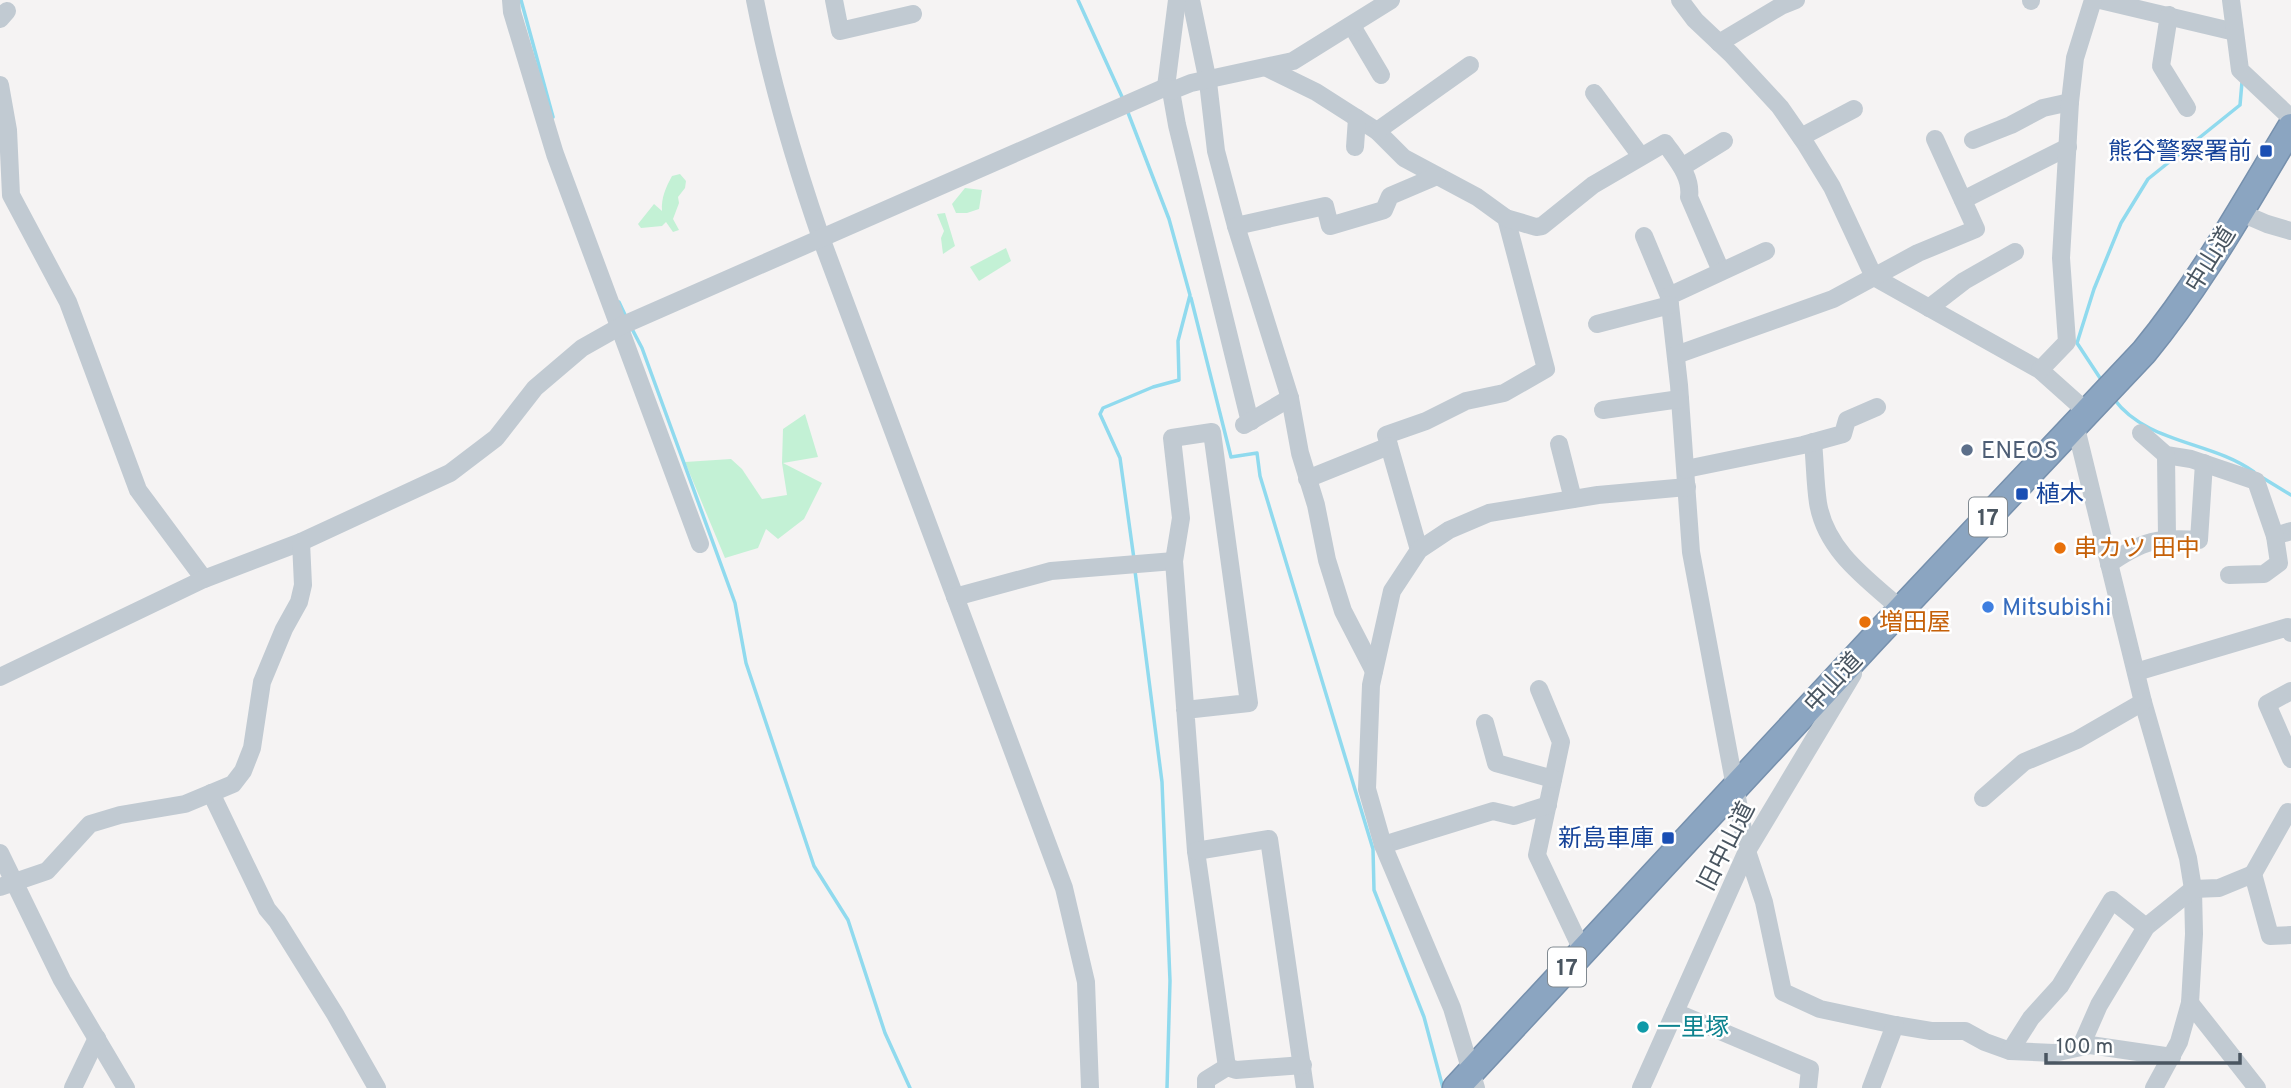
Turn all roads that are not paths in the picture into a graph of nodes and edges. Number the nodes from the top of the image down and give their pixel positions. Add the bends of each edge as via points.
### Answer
1 (511, 0) edge
2 (755, 0) edge
3 (834, 0) edge
4 (1177, 0) edge
5 (1191, 0) edge
6 (1391, 0) edge
7 (1680, 0) edge
8 (1796, 0) edge
9 (2093, 0) edge
10 (2100, 0) edge
11 (2231, 0) edge
12 (913, 14) dead end
13 (2169, 15) junction
14 (1352, 26) junction
15 (2235, 32) junction
16 (1719, 43) junction
17 (1470, 65) dead end
18 (1266, 68) junction
19 (1381, 75) dead end
20 (1208, 82) junction
21 (0, 85) edge
22 (1169, 89) junction
23 (1594, 93) dead end
24 (2070, 102) junction
25 (2187, 108) dead end
26 (1854, 109) dead end
27 (1357, 118) junction
28 (2291, 118) edge
29 (2291, 127) edge
30 (1377, 131) junction
31 (1801, 137) junction
32 (1935, 139) dead end
33 (1973, 140) dead end
34 (1724, 141) dead end
35 (2068, 147) junction
36 (1355, 148) dead end
37 (1640, 155) junction
38 (1682, 167) junction
39 (1437, 176) junction
40 (1963, 200) junction
41 (2239, 212) junction
42 (1506, 218) junction
43 (1236, 226) junction
44 (2291, 231) edge
45 (1644, 236) dead end
46 (821, 238) junction
47 (1766, 251) dead end
48 (2015, 252) dead end
49 (1721, 271) junction
50 (1874, 277) junction
51 (1670, 301) junction
52 (1929, 308) junction
53 (626, 324) junction
54 (1597, 324) dead end
55 (1676, 355) junction
56 (2040, 370) junction
57 (1290, 398) junction
58 (1680, 400) junction
59 (2095, 404) junction
60 (1877, 407) dead end
61 (1604, 411) dead end
62 (2141, 433) dead end
63 (1813, 442) junction
64 (1559, 444) dead end
65 (1389, 446) junction
66 (2166, 455) junction
67 (2204, 463) junction
68 (1686, 478) junction
69 (1307, 479) junction
70 (1573, 499) junction
71 (2283, 533) edge
72 (2167, 537) junction
73 (301, 542) junction
74 (700, 544) dead end
75 (1419, 550) junction
76 (1174, 561) junction
77 (2109, 564) junction
78 (2228, 575) dead end
79 (204, 579) junction
80 (955, 597) junction
81 (1901, 608) junction
82 (2291, 633) edge
83 (1874, 638) junction
84 (1374, 671) junction
85 (2136, 672) junction
86 (0, 677) edge
87 (1539, 688) dead end
88 (2291, 691) edge
89 (2143, 702) junction
90 (1185, 710) junction
91 (1485, 723) dead end
92 (2291, 759) edge
93 (1553, 779) junction
94 (1736, 786) junction
95 (211, 793) junction
96 (1983, 798) dead end
97 (1548, 806) junction
98 (2290, 814) edge
99 (1383, 845) junction
100 (1747, 850) junction
101 (1196, 851) junction
102 (0, 853) edge
103 (2253, 874) junction
104 (7, 885) edge
105 (2193, 889) junction
106 (2147, 927) junction
107 (2291, 935) edge
108 (1582, 950) junction
109 (2190, 1003) junction
110 (1675, 1012) junction
111 (1895, 1025) junction
112 (97, 1038) junction
113 (2081, 1046) junction
114 (2010, 1051) junction
115 (2172, 1057) junction
116 (1303, 1065) junction
117 (1227, 1067) junction
118 (1467, 1083) edge
119 (73, 1088) edge
120 (126, 1088) edge
121 (377, 1088) edge
122 (1090, 1088) edge
123 (1206, 1088) edge
124 (1305, 1088) edge
125 (1641, 1088) edge
126 (1808, 1088) edge
127 (1871, 1088) edge
128 (2154, 1088) edge
129 (2257, 1088) edge

1 - 53 street via 555,154
2 - 46 street via 791,150
3 - 12 street via 841,31
4 - 22 street
5 - 20 street
6 - 14 street
7 - 16 street
8 - 16 street
9 - 24 street via 2075,58
10 - 13 street
11 - 15 street
13 - 15 street
13 - 25 street via 2161,66
14 - 18 street via 1293,61
14 - 19 street
15 - 28 street via 2243,72
16 - 31 street via 1780,107
17 - 30 street
18 - 20 street
18 - 27 street
20 - 22 street
20 - 43 street via 1216,151
21 - 79 street via 11,195 68,302 138,490
22 - 46 street
22 - 57 street via 1248,423
23 - 37 street
24 - 33 street via 2043,108
24 - 35 street
26 - 31 street
27 - 30 street
27 - 36 street
29 - 41 highway, 中山道 / 17
30 - 39 street via 1404,158
31 - 50 street via 1832,187
32 - 40 street
34 - 38 street
35 - 40 street
35 - 56 street via 2061,258 2067,342
37 - 38 street via 1665,143
37 - 42 street via 1542,226
38 - 49 street via 1691,186 1689,197
39 - 42 street
39 - 43 street via 1390,196 1384,210 1330,226 1325,206
40 - 50 street via 1976,229
41 - 44 street
41 - 59 highway, 中山道 / 17 via 2170,320
42 - 65 street via 1546,369 1504,393 1466,401 1386,435
43 - 57 street
45 - 51 street
46 - 53 street
46 - 80 street
47 - 49 street
48 - 52 street via 1964,281
49 - 51 street
50 - 52 street
50 - 55 street via 1833,299
51 - 54 street
51 - 55 street
52 - 56 street
53 - 73 street via 582,348 535,388 496,438 450,473
53 - 74 street
55 - 58 street
56 - 59 street
57 - 69 street
58 - 61 street
58 - 68 street
59 - 77 street
59 - 81 highway, 中山道 / 17
60 - 63 street via 1847,420 1843,434
62 - 66 street
63 - 68 street
63 - 81 street via 1818,504 1832,540 1845,559
64 - 70 street
65 - 69 street
65 - 75 street
66 - 67 street
66 - 72 street
67 - 71 street via 2256,481
67 - 72 street via 2199,540
68 - 70 street
68 - 94 street via 1691,552
69 - 84 street via 1343,611
70 - 75 street via 1489,513 1449,530
71 - 78 street via 2279,563 2264,574
72 - 77 street via 2130,549
73 - 79 street
73 - 95 street via 299,602 262,682 252,748 233,784
75 - 84 street via 1392,591
76 - 80 street via 1051,571
76 - 90 street
76 - 90 street via 1181,517 1172,438 1212,432 1249,703
77 - 85 street
79 - 86 street
80 - 122 street via 1064,888 1086,982
81 - 83 highway, 中山道 / 17
82 - 85 street via 2288,627
83 - 94 highway, 中山道 / 17
83 - 100 street, 旧中山道
84 - 99 street via 1367,789
85 - 89 street
87 - 93 street via 1561,743
88 - 92 street via 2267,704
89 - 96 street via 2077,740 2024,762
89 - 105 street
90 - 101 street
91 - 93 street via 1496,763
93 - 97 street
94 - 100 street
94 - 108 highway, 中山道 / 17
95 - 104 street via 185,804 90,824 47,871
95 - 121 street via 267,909
97 - 99 street via 1514,816 1493,811
97 - 108 street via 1537,855
98 - 103 street
99 - 118 street via 1452,1008
100 - 110 street, 旧中山道
100 - 111 street via 1783,992 1820,1009
101 - 116 street via 1269,839
101 - 117 street
102 - 104 street
103 - 105 street via 2219,888
103 - 107 street via 2270,936
104 - 112 street
105 - 106 street
105 - 109 street
106 - 113 street via 2099,1005
106 - 114 street via 2112,900 2060,986
108 - 118 highway, 中山道 / 17
109 - 115 street
109 - 129 street
110 - 125 street, 旧中山道
110 - 126 street via 1810,1069
111 - 114 street via 1965,1031
111 - 127 street
112 - 119 street
112 - 120 street
113 - 114 street via 2054,1053
113 - 115 street
115 - 128 street
116 - 117 street
116 - 124 street
117 - 123 street via 1206,1080

